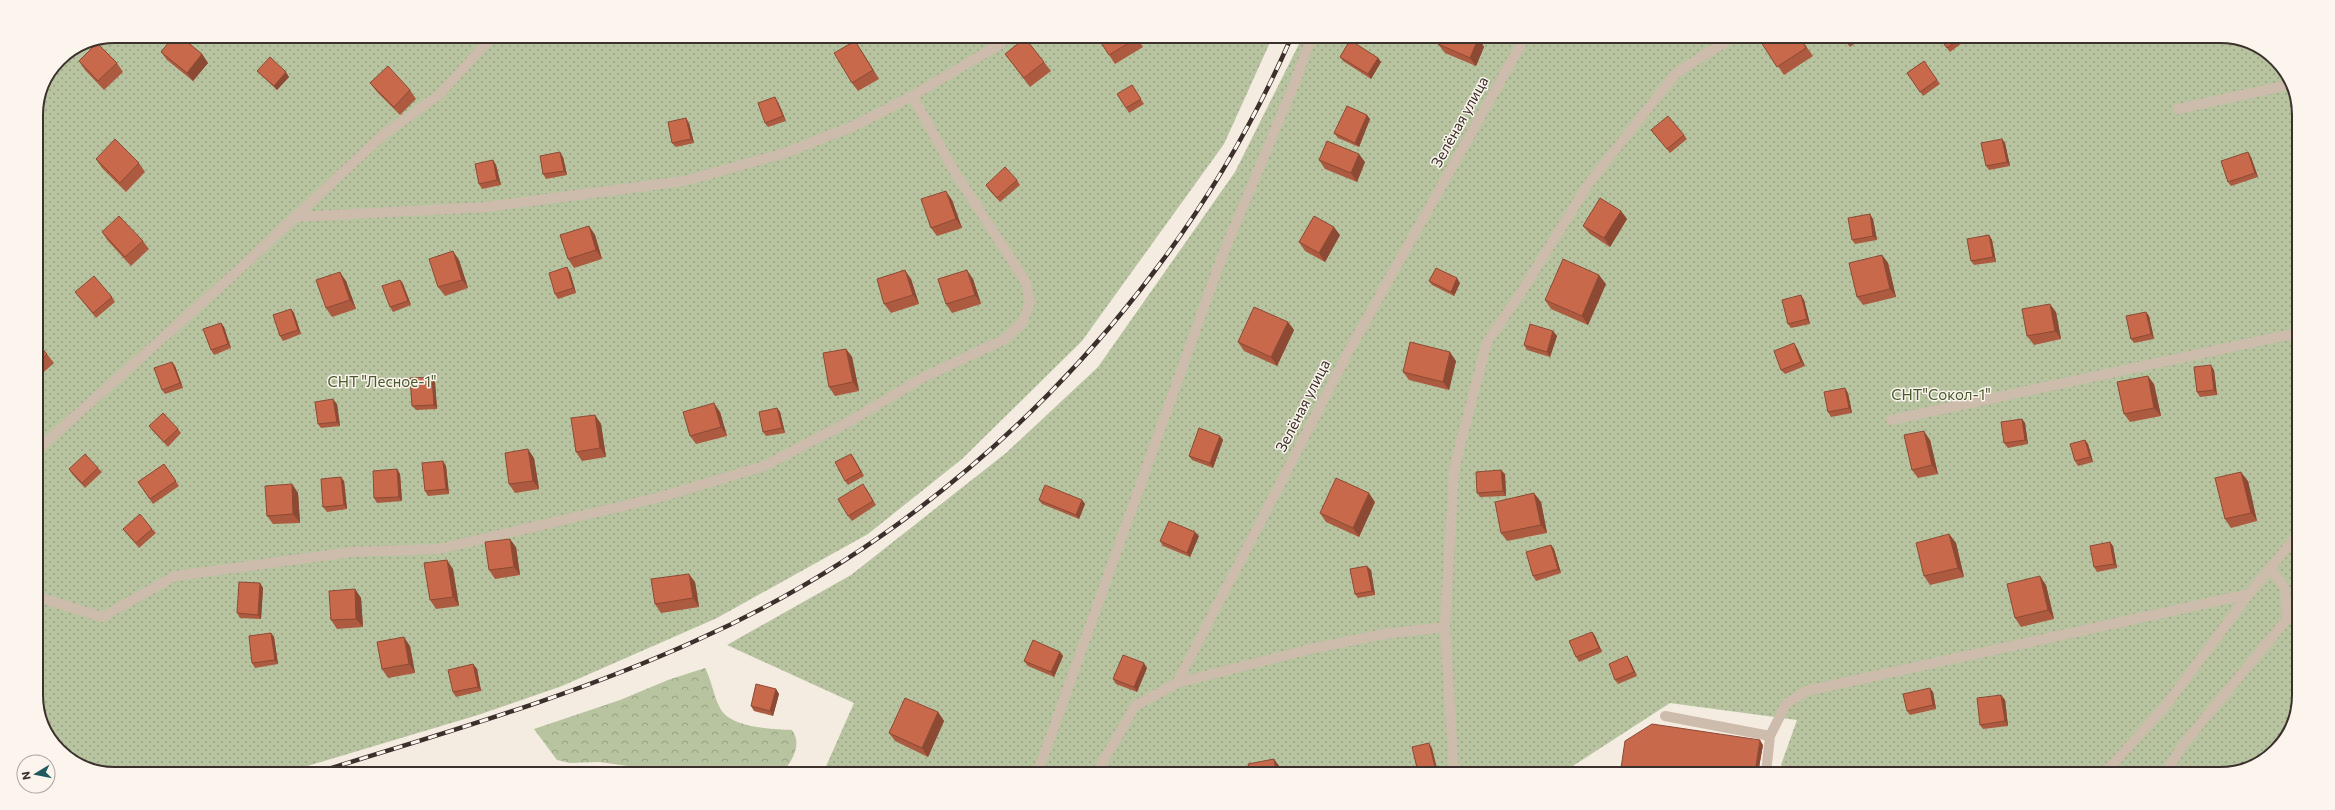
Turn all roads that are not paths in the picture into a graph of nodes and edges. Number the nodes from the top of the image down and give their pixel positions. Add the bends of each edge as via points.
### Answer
1 (487, 43) edge
2 (1002, 43) dead end
3 (1309, 43) edge
4 (1522, 43) edge
5 (1724, 43) edge
6 (2286, 86) edge
7 (912, 96) junction
8 (2178, 108) dead end
9 (296, 217) junction
10 (2292, 334) edge
11 (1891, 420) dead end
12 (43, 445) edge
13 (2292, 542) edge
14 (2270, 568) junction
15 (2249, 594) junction
16 (43, 599) edge
17 (1445, 627) junction
18 (1177, 683) junction
19 (1665, 716) dead end
20 (1770, 736) junction
21 (1040, 767) edge
22 (1100, 767) edge
23 (1454, 767) edge
24 (1767, 767) edge
25 (2110, 767) edge
26 (2169, 767) edge

1 - 9 street via 439,95 384,134
2 - 7 street
3 - 21 street via 1221,259
4 - 18 street, Зелёная улица via 1351,347
5 - 17 street via 1676,73 1588,183 1520,294 1487,342 1454,469
6 - 8 street
7 - 9 street via 856,125 785,152 684,181 486,207
7 - 16 street via 956,174 1026,282 1030,302 1023,322 1005,340 924,377 850,421 764,466 657,498 439,549 351,552 174,576 102,617
9 - 12 street
10 - 11 street
13 - 14 street
14 - 15 street
14 - 26 street via 2285,588 2287,619 2182,746
15 - 20 street via 1806,691 1786,704
15 - 25 street via 2168,704
17 - 18 street via 1384,634 1315,648
17 - 23 street
18 - 22 street via 1135,706
19 - 20 street
20 - 24 street

